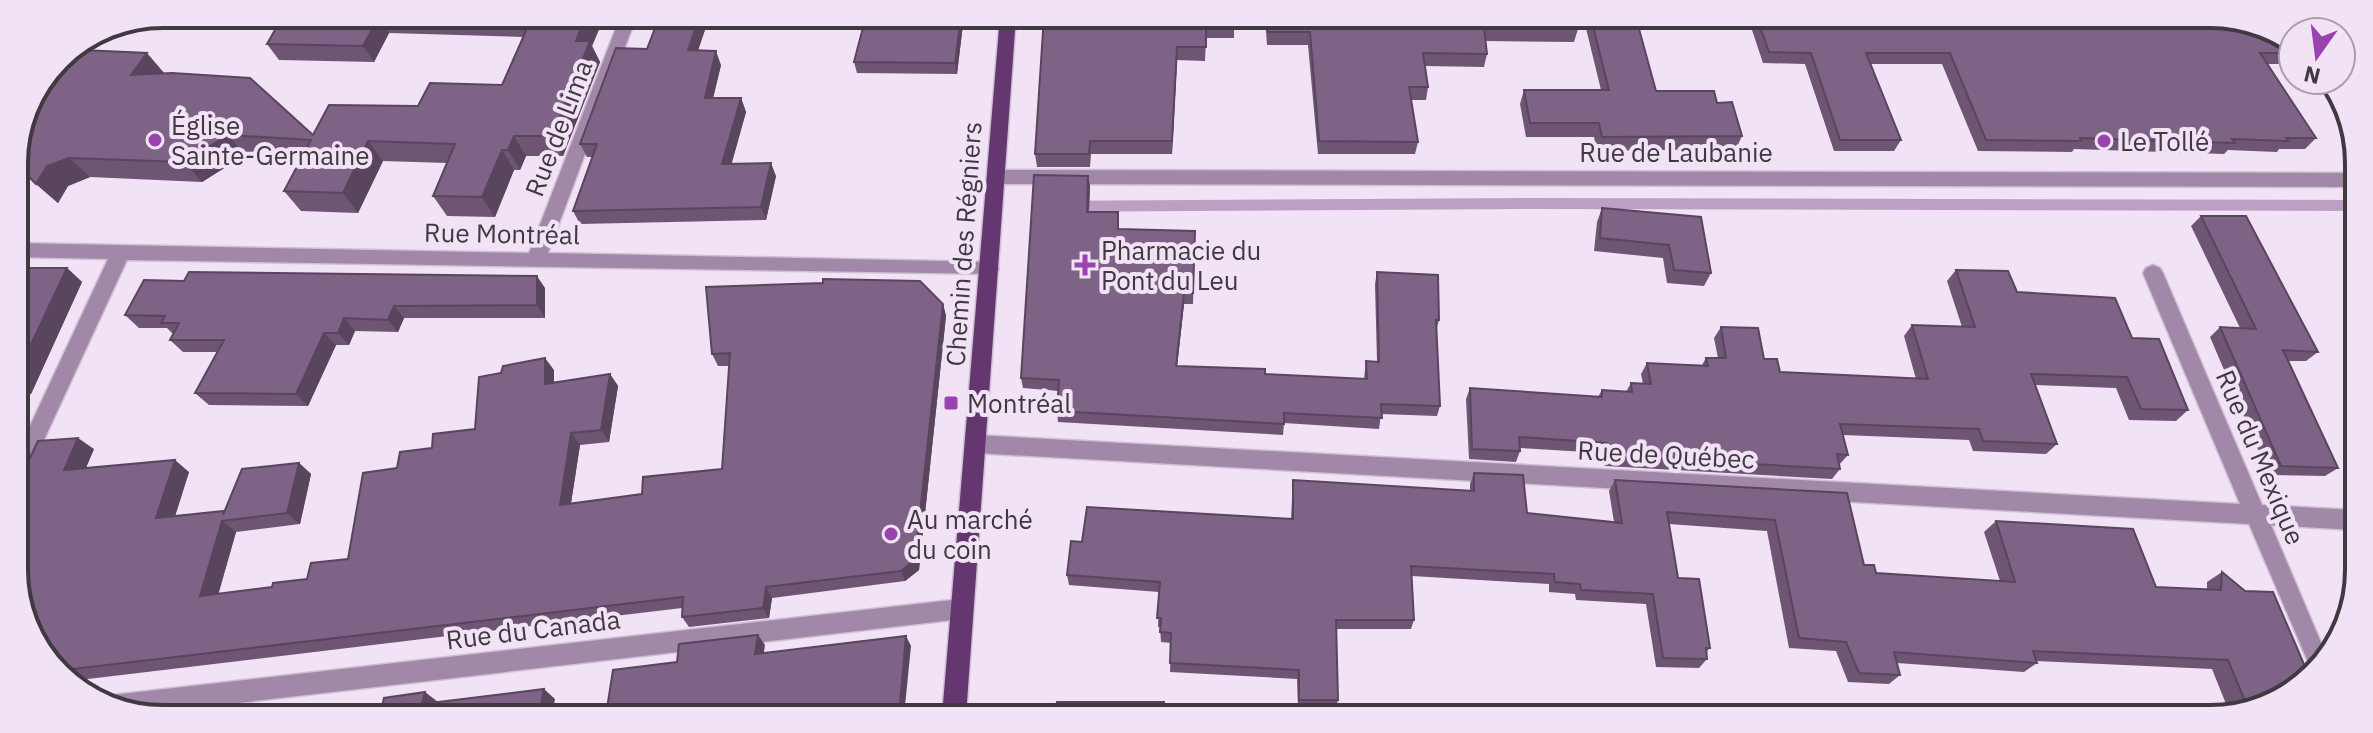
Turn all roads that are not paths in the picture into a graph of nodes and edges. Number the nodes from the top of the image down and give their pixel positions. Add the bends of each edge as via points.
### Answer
1 (624, 28) edge
2 (1007, 28) edge
3 (996, 177) junction
4 (2345, 180) edge
5 (28, 250) edge
6 (121, 252) junction
7 (536, 260) junction
8 (989, 269) junction
9 (2153, 273) dead end
10 (975, 444) junction
11 (28, 452) edge
12 (2255, 515) junction
13 (2345, 520) edge
14 (961, 609) junction
15 (2314, 654) edge
16 (140, 703) edge
17 (955, 705) edge

1 - 7 street, Rue de Lima
2 - 3 main road, Chemin des Régniers
3 - 4 street, Rue de Laubanie
3 - 8 main road, Chemin des Régniers
5 - 6 street, Rue Montréal
6 - 7 street, Rue Montréal
6 - 11 street
7 - 8 street, Rue Montréal
8 - 10 main road, Chemin des Régniers
9 - 12 street, Rue du Mexique
10 - 12 street, Rue de Québec
10 - 14 main road, Chemin des Régniers
12 - 13 street, Rue de Québec
12 - 15 street, Rue du Mexique
14 - 16 street, Rue du Canada
14 - 17 main road, Chemin des Régniers

